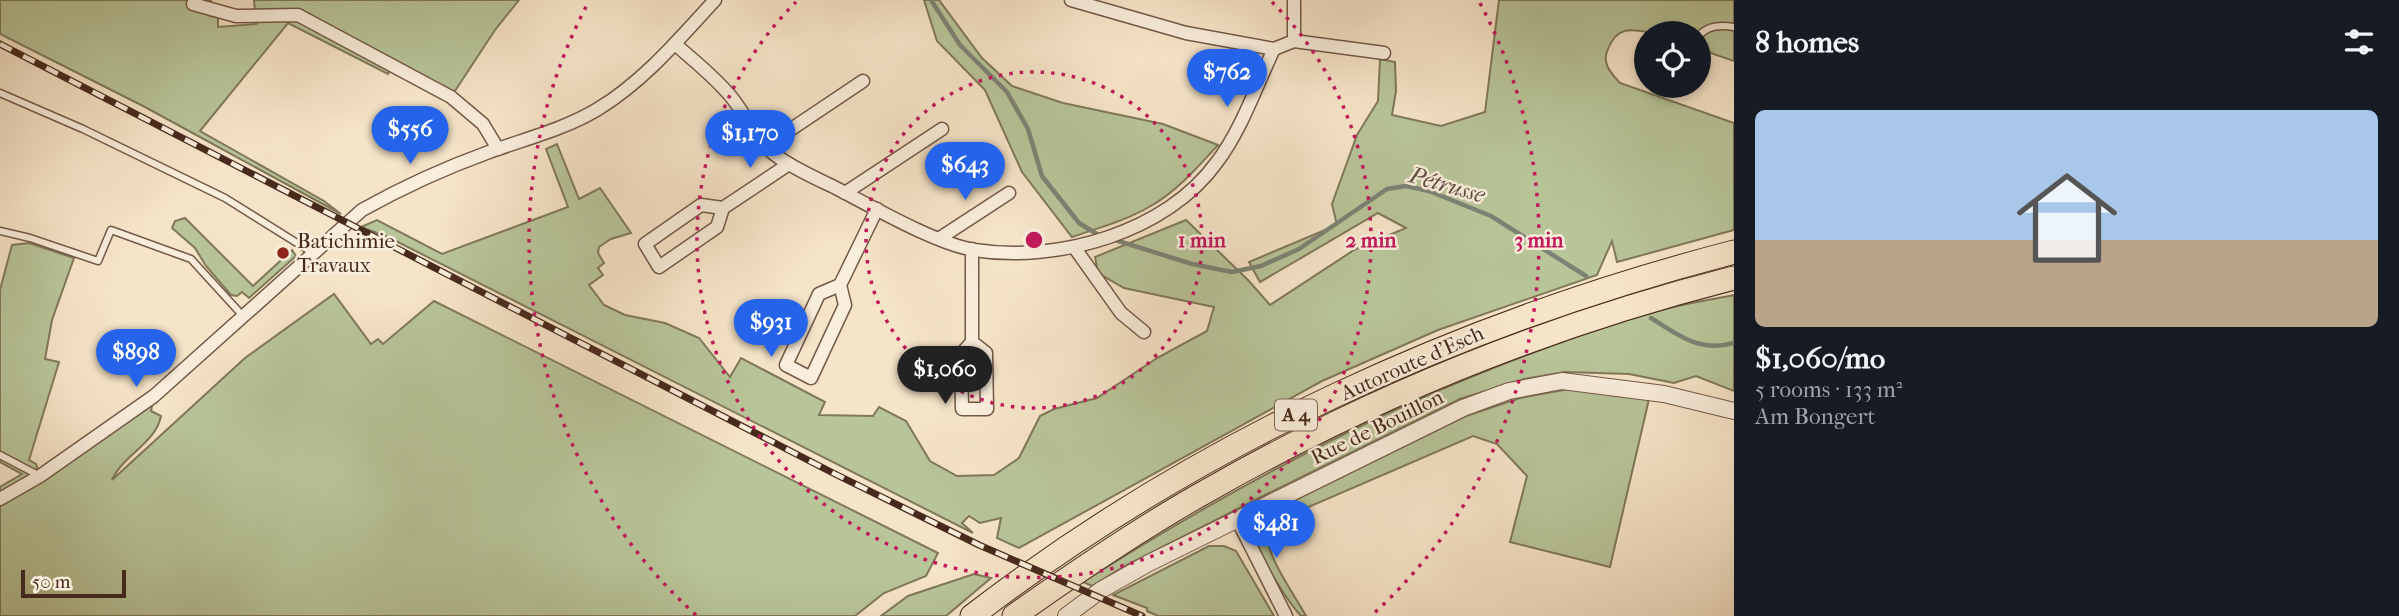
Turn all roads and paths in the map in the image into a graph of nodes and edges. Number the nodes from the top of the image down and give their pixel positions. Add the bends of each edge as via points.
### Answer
1 (715, 0) edge
2 (1070, 0) edge
3 (1294, 0) edge
4 (190, 2) edge
5 (1711, 27) edge
6 (1734, 27) edge
7 (1294, 41) junction
8 (675, 44) junction
9 (1274, 49) junction
10 (1384, 53) dead end
11 (863, 81) dead end
12 (0, 93) edge
13 (942, 129) dead end
14 (766, 146) junction
15 (498, 149) junction
16 (789, 164) junction
17 (845, 193) junction
18 (1009, 193) dead end
19 (723, 208) junction
20 (877, 209) junction
21 (0, 232) edge
22 (940, 239) junction
23 (1074, 247) junction
24 (972, 249) junction
25 (1734, 252) edge
26 (315, 254) junction
27 (1734, 278) edge
28 (840, 285) junction
29 (244, 317) junction
30 (1144, 332) dead end
31 (972, 342) junction
32 (1734, 411) edge
33 (0, 455) edge
34 (40, 476) junction
35 (0, 499) edge
36 (1237, 519) junction
37 (972, 616) edge
38 (1014, 616) edge
39 (1066, 616) edge
40 (1286, 616) edge

1 - 8 street
2 - 9 street via 1186,33
3 - 7 street
4 - 15 street via 236,16 298,15 451,97 483,124
5 - 6 lane
7 - 9 street
7 - 10 street
8 - 14 street via 727,92
8 - 15 street via 632,85 597,110
9 - 23 street via 1230,143 1198,183 1128,229
11 - 14 street
12 - 26 lane via 225,198
13 - 17 street
14 - 16 street
15 - 26 street via 430,175 362,210
16 - 17 street
16 - 19 street
17 - 20 street
18 - 22 street
19 - 19 street via 717,227 659,267 645,244 701,205
20 - 22 street
20 - 28 street
21 - 29 lane via 30,237 98,261 111,230 191,259
22 - 24 street
23 - 24 street via 1034,252
23 - 30 street via 1121,313
24 - 31 street
25 - 37 highway, Autoroute d'Esch / A 4 via 1565,301 1366,381 1195,469 1062,551
26 - 29 street
27 - 38 highway, Autoroute d'Esch / A 4 via 1677,292 1493,354 1358,412 1203,493
28 - 28 street via 819,294 786,366 811,378 845,305
29 - 34 street via 154,396
31 - 31 street via 961,354 962,409 986,409 986,353
32 - 36 street, Rue de Bouillon via 1628,387 1563,381 1537,384 1463,408
33 - 34 lane
34 - 35 street
36 - 39 street, Rue de Bouillon via 1101,590
36 - 40 street

